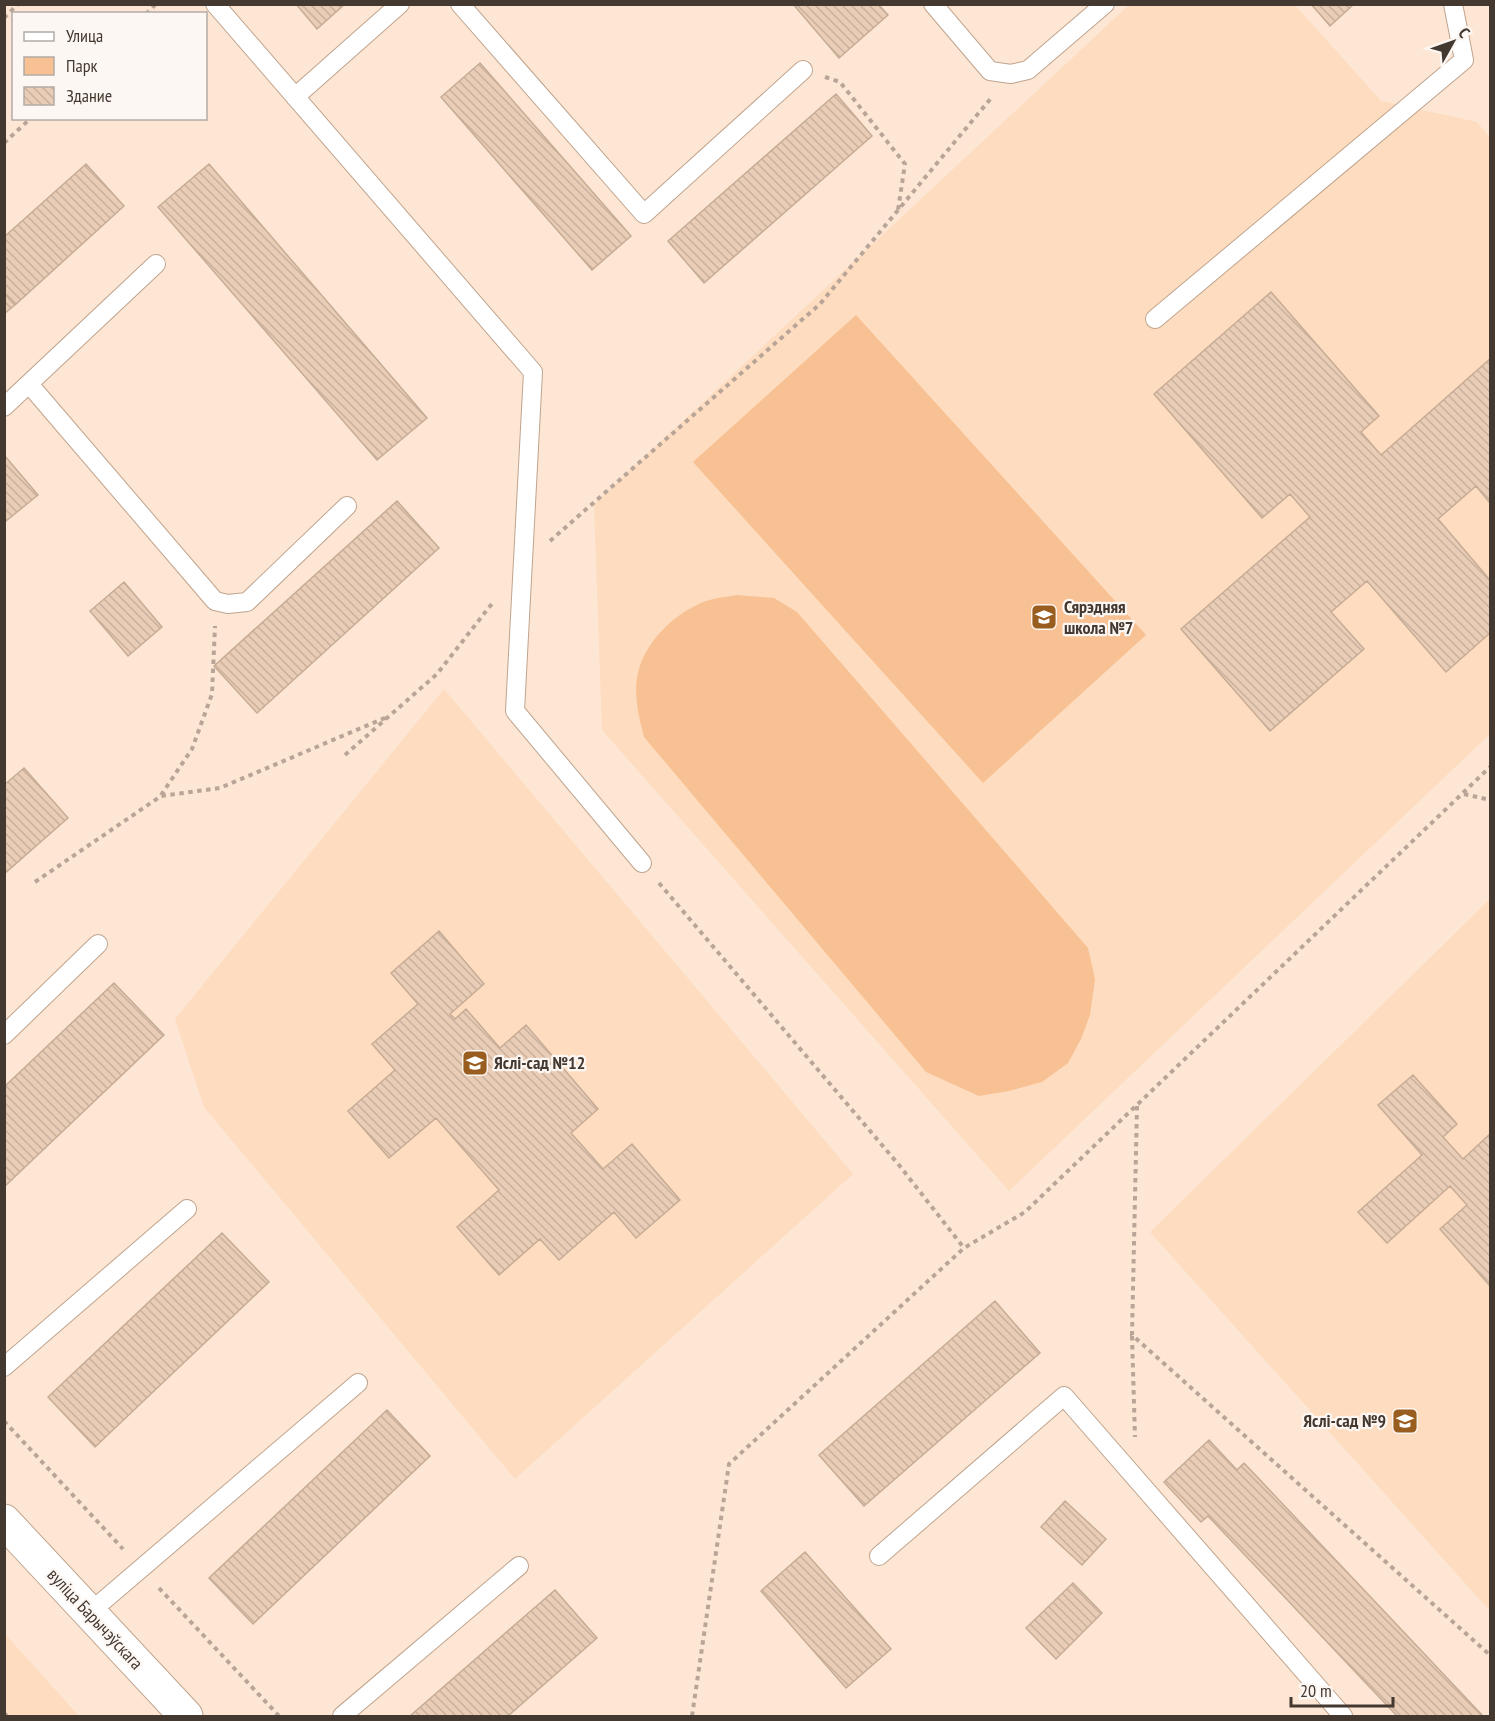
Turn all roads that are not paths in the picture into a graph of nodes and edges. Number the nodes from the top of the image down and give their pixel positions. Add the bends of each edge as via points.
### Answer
1 (215, 4) edge
2 (400, 4) edge
3 (460, 4) edge
4 (933, 4) edge
5 (1105, 4) edge
6 (1453, 4) edge
7 (802, 70) road end
8 (295, 97) junction
9 (156, 264) dead end
10 (1155, 319) dead end
11 (29, 384) junction
12 (4, 407) edge
13 (347, 506) dead end
14 (642, 863) road end
15 (98, 945) dead end
16 (4, 1035) edge
17 (187, 1209) dead end
18 (4, 1367) edge
19 (358, 1383) dead end
20 (4, 1521) edge
21 (879, 1556) dead end
22 (519, 1566) dead end
23 (90, 1613) junction
24 (186, 1716) edge
25 (342, 1716) edge
26 (1343, 1716) edge

1 - 8 lane
2 - 8 lane
3 - 7 lane via 644,214
4 - 5 lane via 990,71 1011,74 1028,70
6 - 10 lane via 1464,60
8 - 14 lane via 533,372 515,711
9 - 11 lane
11 - 12 lane
11 - 13 lane via 215,601 247,602
15 - 16 lane
17 - 18 lane
19 - 23 lane
20 - 23 street, вуліца Барычэўскага
21 - 26 lane via 1064,1396
22 - 25 lane
23 - 24 street, вуліца Барычэўскага

